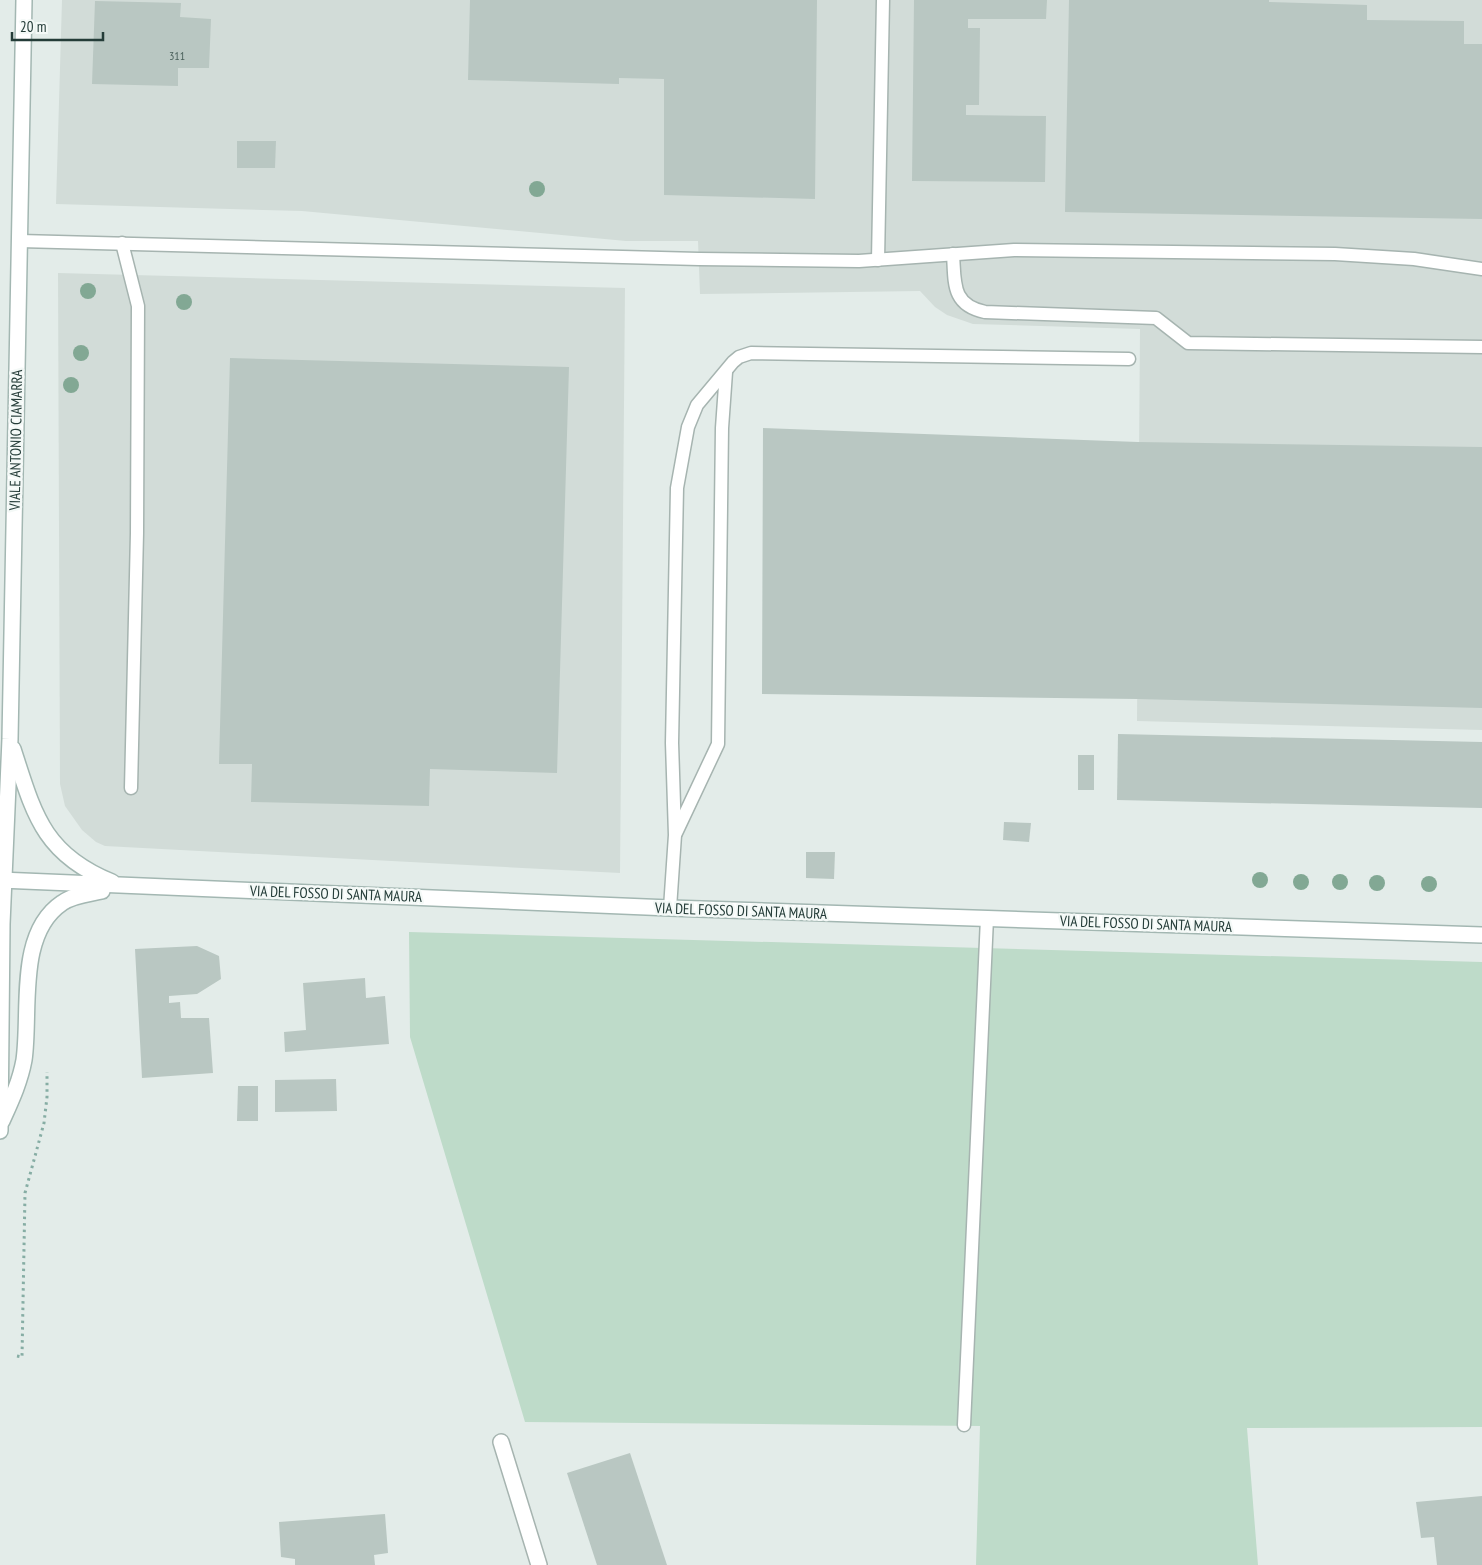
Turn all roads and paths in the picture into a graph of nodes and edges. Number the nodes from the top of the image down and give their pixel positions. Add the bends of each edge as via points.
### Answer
1 (24, 0) edge
2 (883, 0) edge
3 (20, 241) junction
4 (122, 243) junction
5 (953, 254) junction
6 (878, 260) junction
7 (1482, 269) edge
8 (1482, 347) edge
9 (1129, 360) dead end
10 (726, 372) junction
11 (10, 739) junction
12 (131, 788) dead end
13 (675, 835) junction
14 (2, 880) edge
15 (122, 886) junction
16 (670, 908) junction
17 (987, 918) junction
18 (1482, 935) edge
19 (47, 1068) dead end
20 (0, 1124) edge
21 (0, 1131) edge
22 (17, 1356) dead end
23 (964, 1425) dead end
24 (501, 1442) dead end
25 (539, 1565) edge

1 - 3 street, VIALE ANTONIO CIAMARRA
2 - 6 lane
3 - 4 lane
3 - 11 street, VIALE ANTONIO CIAMARRA
4 - 6 lane via 699,260
4 - 12 lane via 138,306 138,534
5 - 6 lane
5 - 7 lane via 1014,250 1335,254 1422,260
5 - 8 lane via 955,283 960,297 969,306 985,312 1156,318 1188,343
9 - 10 lane via 751,353 739,357
10 - 13 lane via 718,744
10 - 13 lane via 693,413 677,488 672,743
11 - 14 street, VIALE ANTONIO CIAMARRA
11 - 15 street via 29,800 48,837 68,858 95,875
13 - 16 lane
14 - 15 street, VIA DEL FOSSO DI SANTA MAURA
14 - 20 street, VIALE ANTONIO CIAMARRA
15 - 16 street, VIA DEL FOSSO DI SANTA MAURA
15 - 20 street via 68,900 49,915 36,935 30,955 20,1080
16 - 17 street, VIA DEL FOSSO DI SANTA MAURA
17 - 18 street, VIA DEL FOSSO DI SANTA MAURA
17 - 23 lane
19 - 22 path via 44,1123 25,1193 22,1356
20 - 21 street, VIALE ANTONIO CIAMARRA
24 - 25 street

